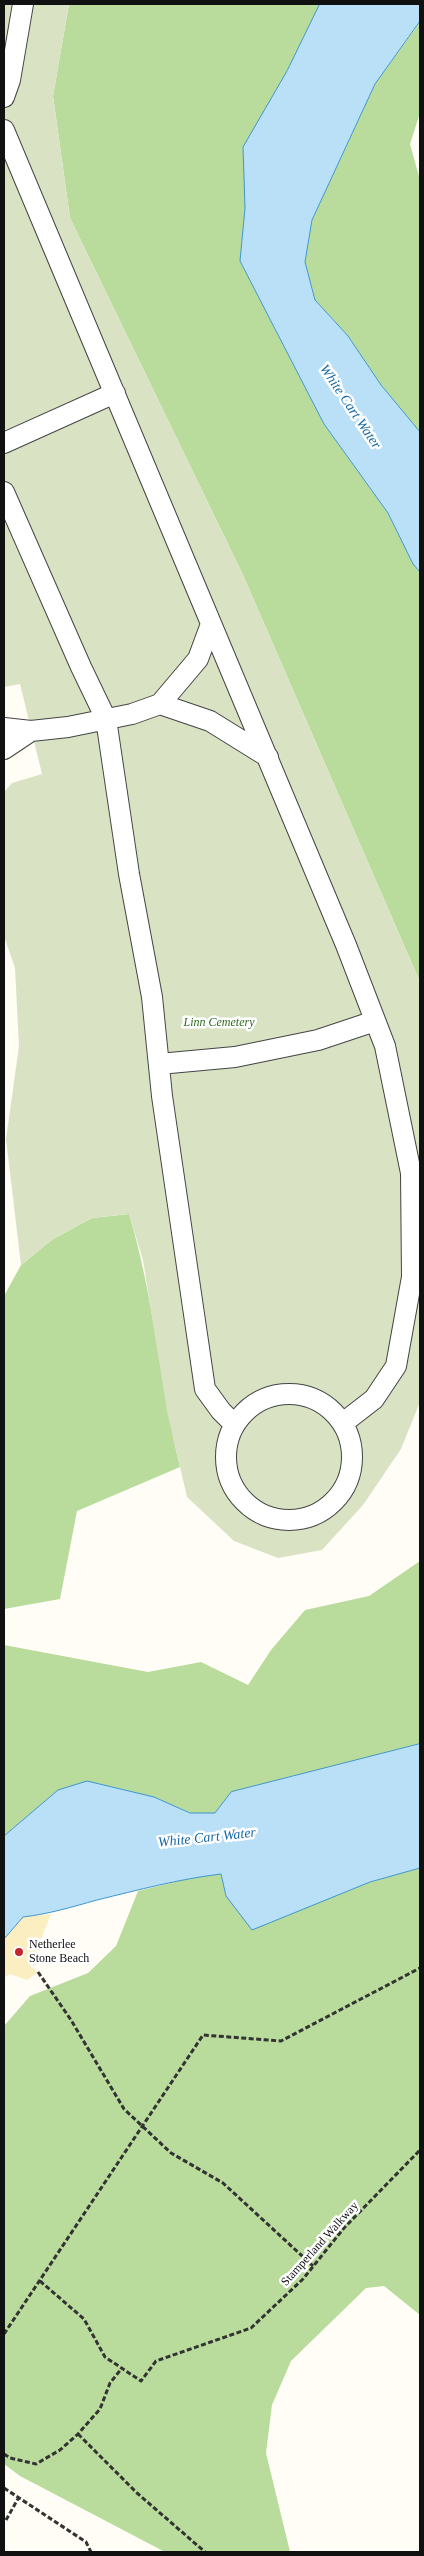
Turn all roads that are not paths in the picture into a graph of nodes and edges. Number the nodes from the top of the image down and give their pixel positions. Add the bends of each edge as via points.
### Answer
1 (23, 4) edge
2 (4, 97) edge
3 (4, 130) edge
4 (115, 393) junction
5 (4, 443) edge
6 (4, 492) edge
7 (211, 624) junction
8 (160, 704) junction
9 (106, 719) junction
10 (4, 728) edge
11 (31, 731) junction
12 (4, 749) edge
13 (268, 757) junction
14 (375, 1021) junction
15 (159, 1064) junction
16 (342, 1423) junction
17 (234, 1424) junction

1 - 2 lane
3 - 4 lane
4 - 5 lane
4 - 7 lane
6 - 9 lane
7 - 8 lane via 198,659
7 - 13 lane
8 - 9 lane
8 - 13 lane via 210,721
9 - 11 lane
9 - 15 lane via 129,874 152,996
10 - 11 lane
11 - 12 lane
13 - 14 lane
14 - 15 lane via 318,1040 235,1057
14 - 16 lane via 385,1046 411,1172 412,1277 396,1366 374,1399
15 - 17 lane via 205,1389
16 - 17 lane via 328,1407 316,1400 288,1394 267,1398 248,1408
16 - 17 lane via 351,1443 352,1464 347,1484 336,1501 319,1514 300,1520 279,1521 243,1502 231,1485 226,1465 226,1444

